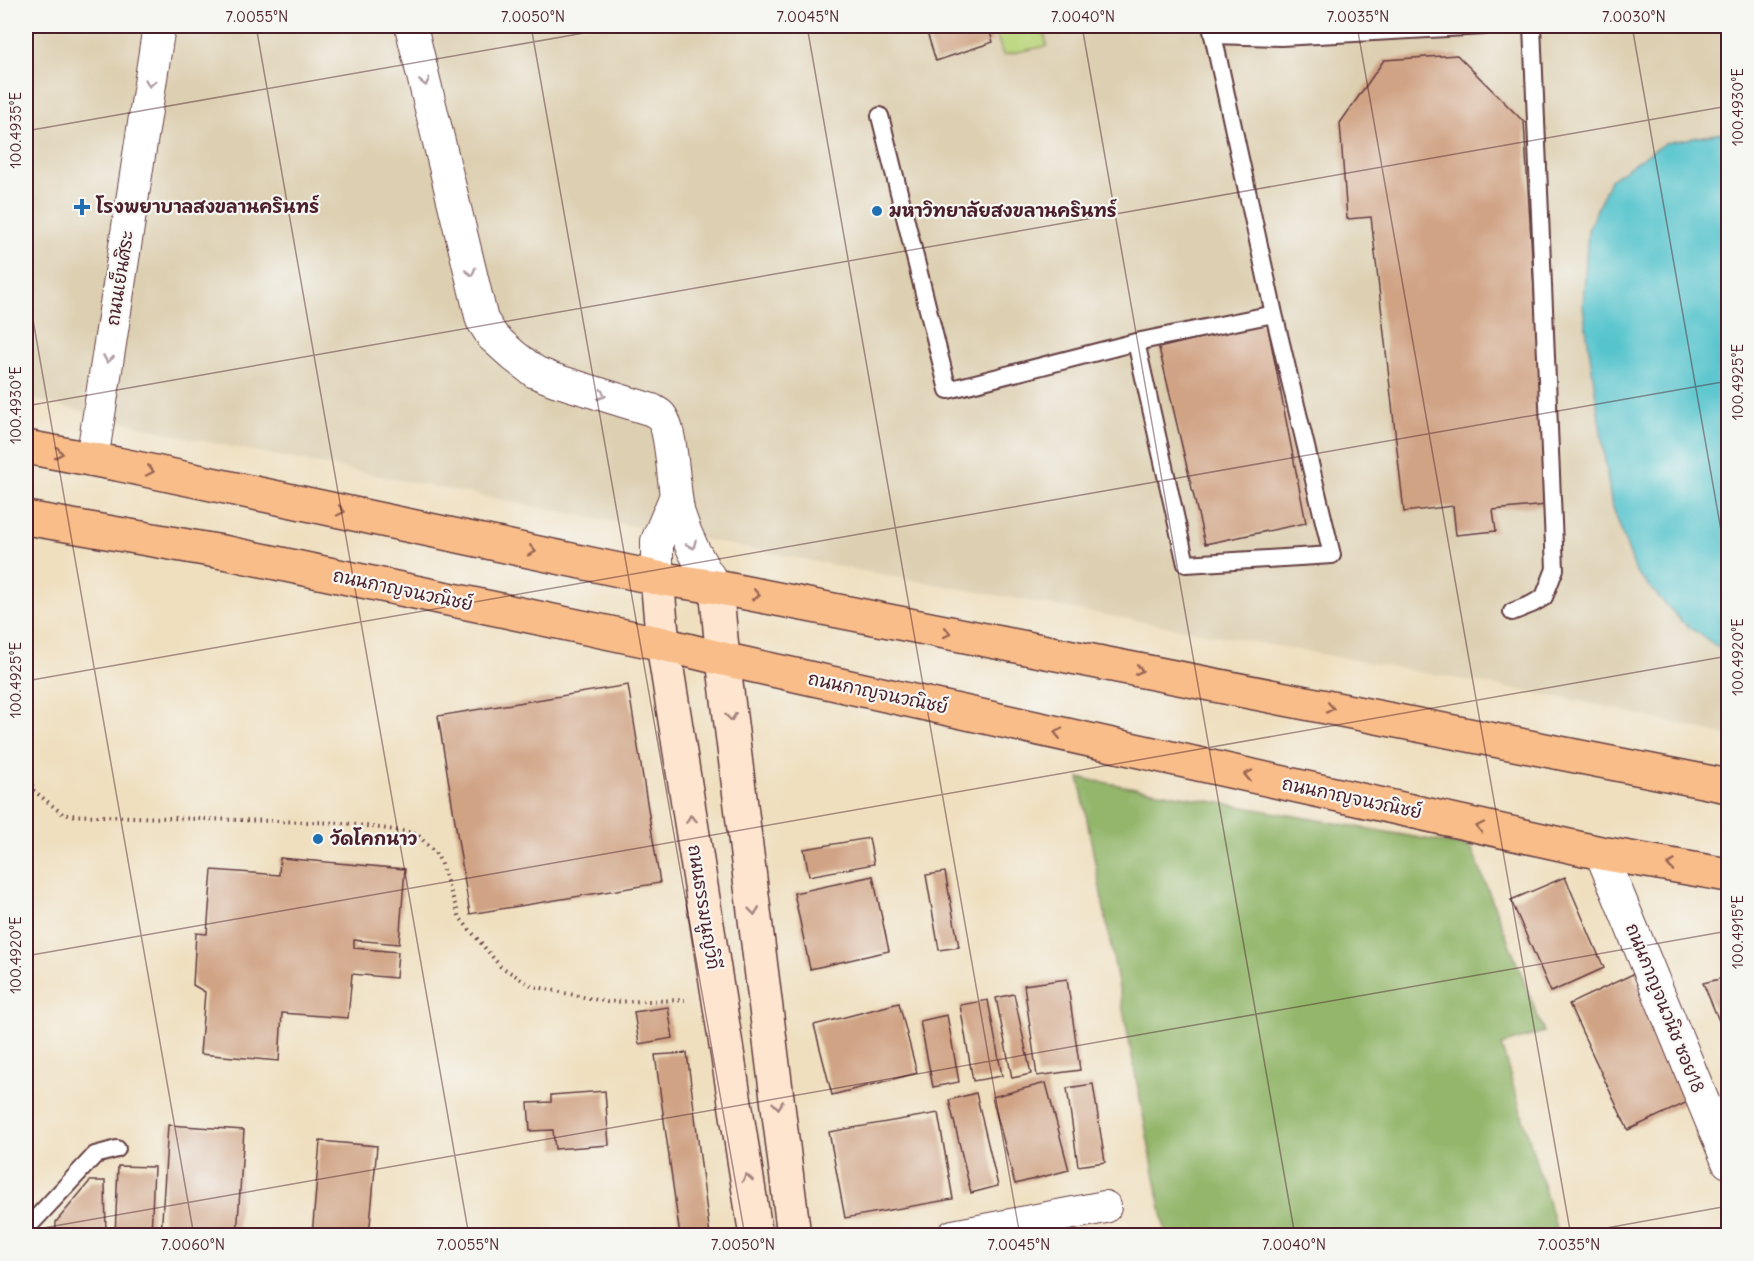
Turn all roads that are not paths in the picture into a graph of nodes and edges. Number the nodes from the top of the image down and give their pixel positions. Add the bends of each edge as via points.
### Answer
1 (159, 26) edge
2 (411, 26) edge
3 (1484, 26) edge
4 (1532, 26) edge
5 (1212, 30) edge
6 (1322, 30) edge
7 (880, 116) dead end
8 (1274, 314) junction
9 (1136, 342) junction
10 (26, 447) edge
11 (93, 460) junction
12 (675, 498) junction
13 (26, 518) edge
14 (657, 578) junction
15 (716, 587) junction
16 (1512, 612) dead end
17 (663, 644) junction
18 (723, 659) junction
19 (1728, 786) edge
20 (1601, 853) junction
21 (1728, 875) edge
22 (117, 1149) dead end
23 (1728, 1162) edge
24 (1105, 1207) dead end
25 (26, 1229) edge
26 (756, 1236) edge
27 (794, 1236) edge
28 (953, 1236) edge

1 -> 11 street, ถนนเย็นศิระ
2 -> 12 street via 482,320 493,337 535,372 660,415 669,440
3 - 6 lane
4 - 16 lane via 1555,569 1544,597
5 - 6 lane via 1281,37
5 - 8 lane
7 - 9 lane via 948,390
8 - 9 lane
8 - 9 lane via 1332,555 1186,564
10 -> 11 main road
11 -> 14 main road
12 - 14 street via 657,541
12 -> 15 street via 694,550
13 - 17 main road, ถนนกาญจนวณิชย์ via 228,553
14 - 15 main road
14 - 17 street, ถนนธรรมนูญวิถี
15 - 18 street
15 -> 19 main road
17 - 18 main road, ถนนกาญจนวณิชย์
26 -> 17 street, ถนนธรรมนูญวิถี
20 -> 18 main road, ถนนกาญจนวณิชย์
18 -> 27 street
21 -> 20 main road, ถนนกาญจนวณิชย์
20 - 23 street, ถนนกาญจนวนิช ซอย18
22 - 25 lane via 95,1155
24 - 28 street

